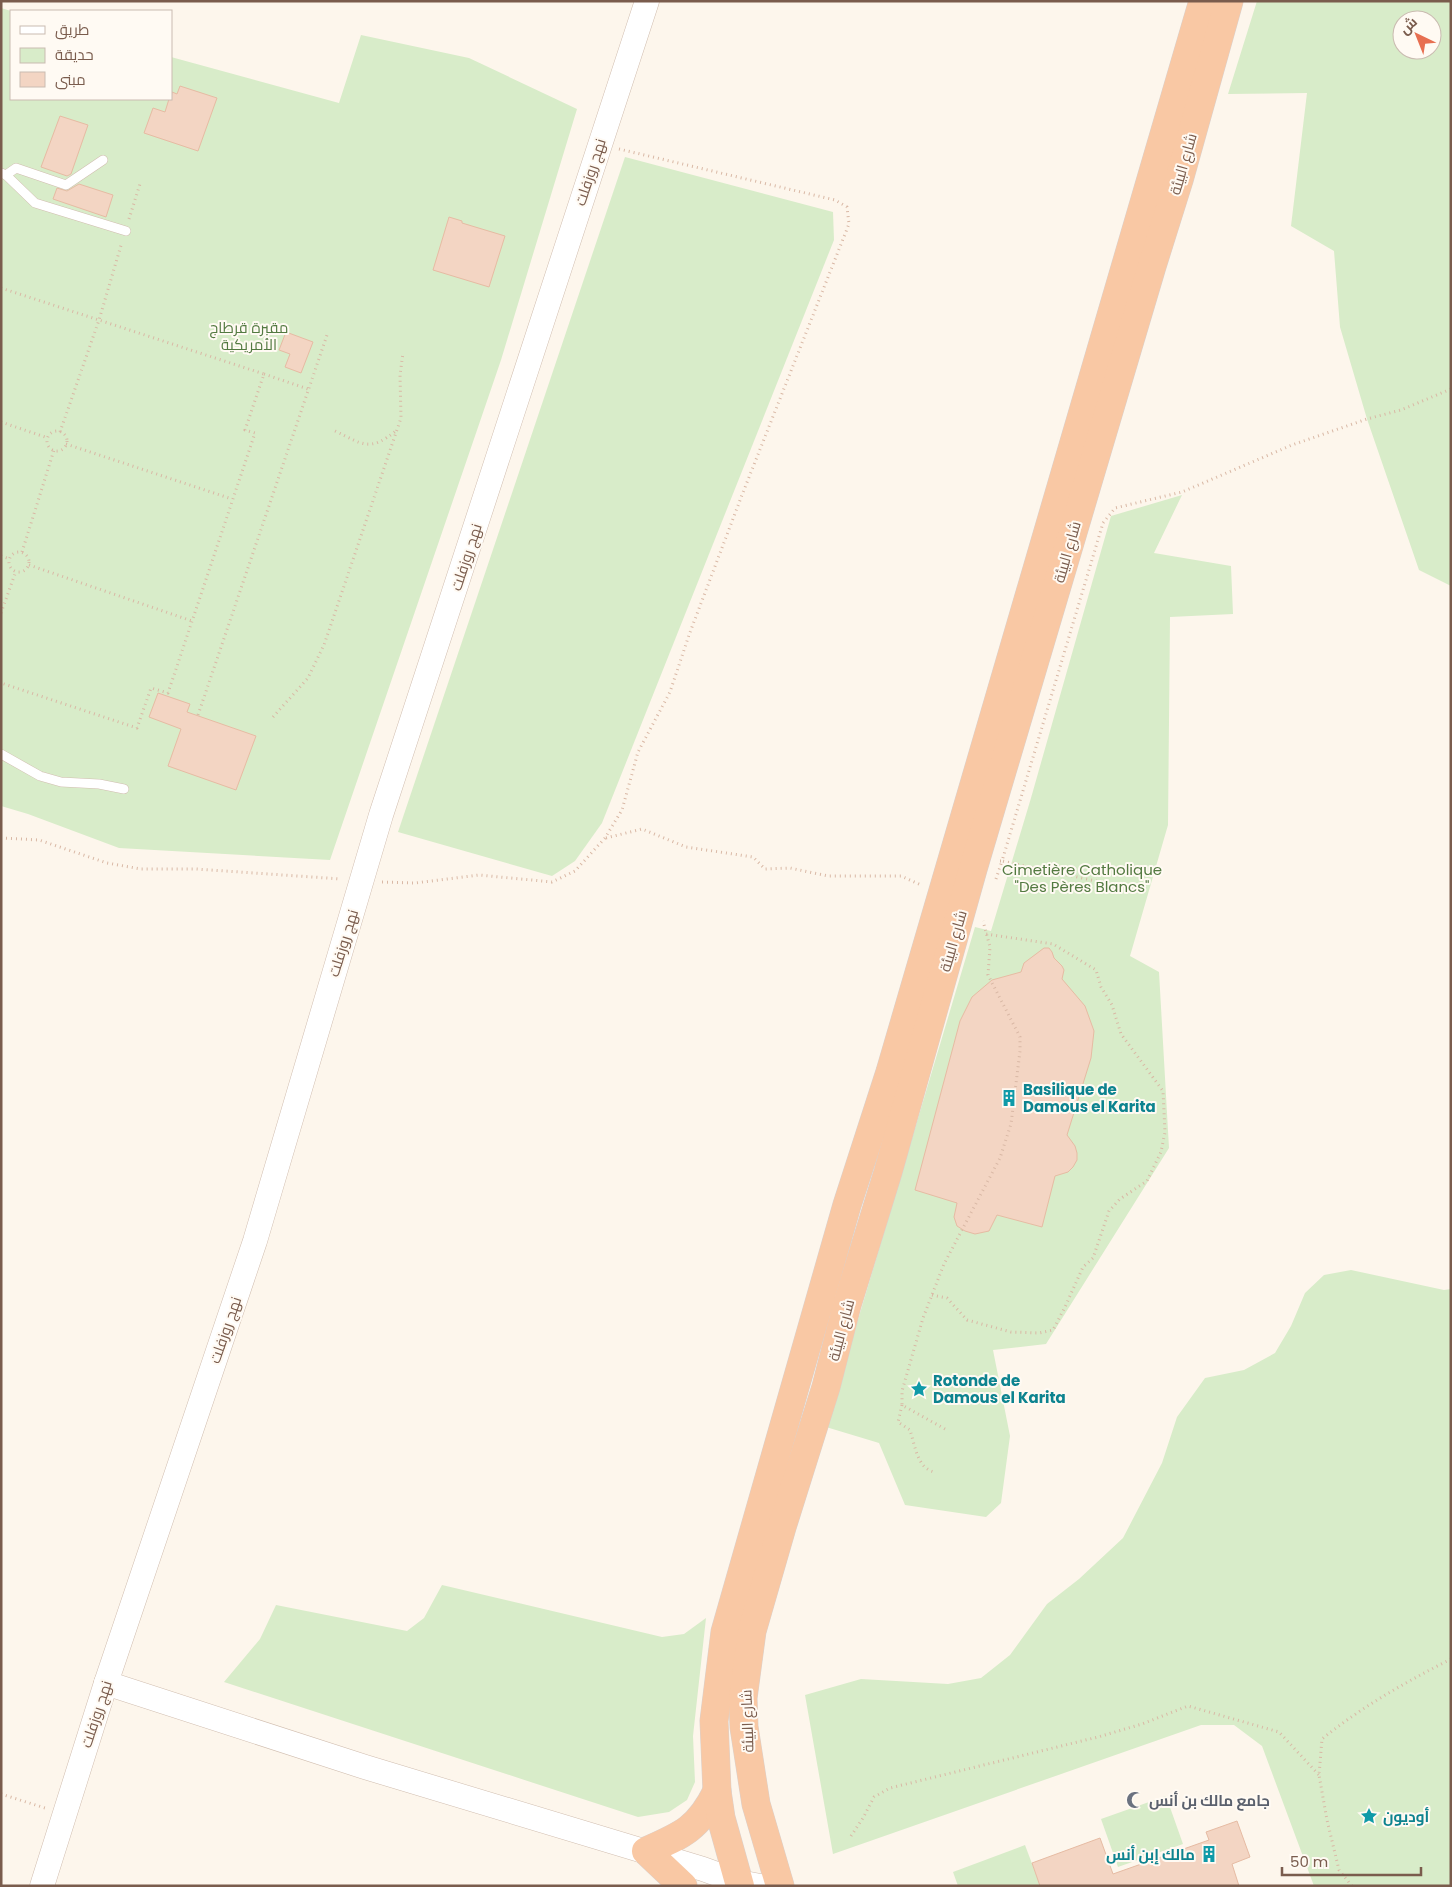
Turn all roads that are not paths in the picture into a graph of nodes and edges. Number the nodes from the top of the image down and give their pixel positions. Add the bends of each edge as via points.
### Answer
1 (646, 1) edge
2 (1203, 1) edge
3 (1229, 1) edge
4 (103, 160) dead end
5 (3, 174) edge
6 (126, 231) road end
7 (1, 754) edge
8 (124, 789) dead end
9 (106, 1683) junction
10 (717, 1791) junction
11 (646, 1852) junction
12 (746, 1884) edge
13 (42, 1886) edge
14 (683, 1886) edge
15 (780, 1886) edge

1 - 9 street, نهج روزفلت via 381,815 255,1241
2 - 10 highway, شارع البيئة via 725,1632 714,1721
3 - 15 highway, شارع البيئة via 1179,180 973,869 826,1388 752,1631 744,1727 756,1804
4 - 5 lane via 66,185 16,168
5 - 6 lane via 35,203
7 - 8 lane via 40,776 61,782
9 - 11 street via 365,1767
9 - 13 street, نهج روزفلت
10 - 11 highway via 694,1826
10 - 12 highway, شارع البيئة via 721,1818
11 - 12 street
11 - 14 highway

